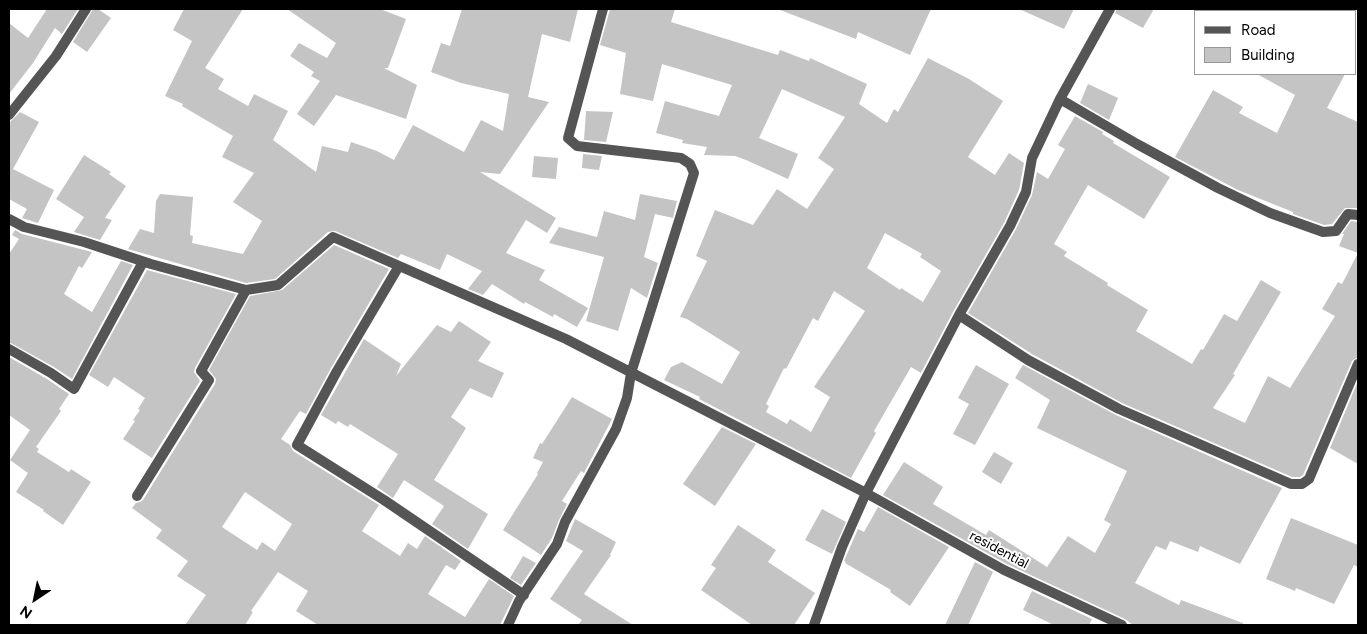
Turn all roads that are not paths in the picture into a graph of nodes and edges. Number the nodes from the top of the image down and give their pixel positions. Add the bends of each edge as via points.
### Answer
1 (86, 9) edge
2 (603, 9) edge
3 (1110, 9) edge
4 (1060, 99) junction
5 (9, 115) edge
6 (1358, 215) edge
7 (9, 219) edge
8 (143, 262) junction
9 (399, 266) junction
10 (246, 290) junction
11 (959, 315) junction
12 (9, 349) edge
13 (1358, 364) edge
14 (630, 373) junction
15 (866, 493) junction
16 (137, 496) dead end
17 (524, 595) junction
18 (508, 625) edge
19 (814, 625) edge
20 (1122, 625) edge

1 - 5 street via 56,56
2 - 14 street via 568,138 577,146 681,158 690,164 694,173
3 - 4 street
4 - 6 street via 1202,179 1270,213 1323,232 1336,231 1348,214
4 - 11 street via 1032,158 1026,192
7 - 8 street via 24,227 84,242
8 - 10 street
8 - 12 street via 74,389
9 - 10 street, residential via 333,237 278,286
9 - 14 street, residential via 566,339
9 - 17 street via 297,445
10 - 16 street via 200,371 209,380
11 - 13 street via 1028,360 1119,409 1291,484 1302,484 1309,479
11 - 15 street
14 - 15 street, residential
14 - 17 street via 627,398 616,429 565,522 558,544
15 - 19 street via 842,547
15 - 20 street, residential via 1004,570
17 - 18 street

